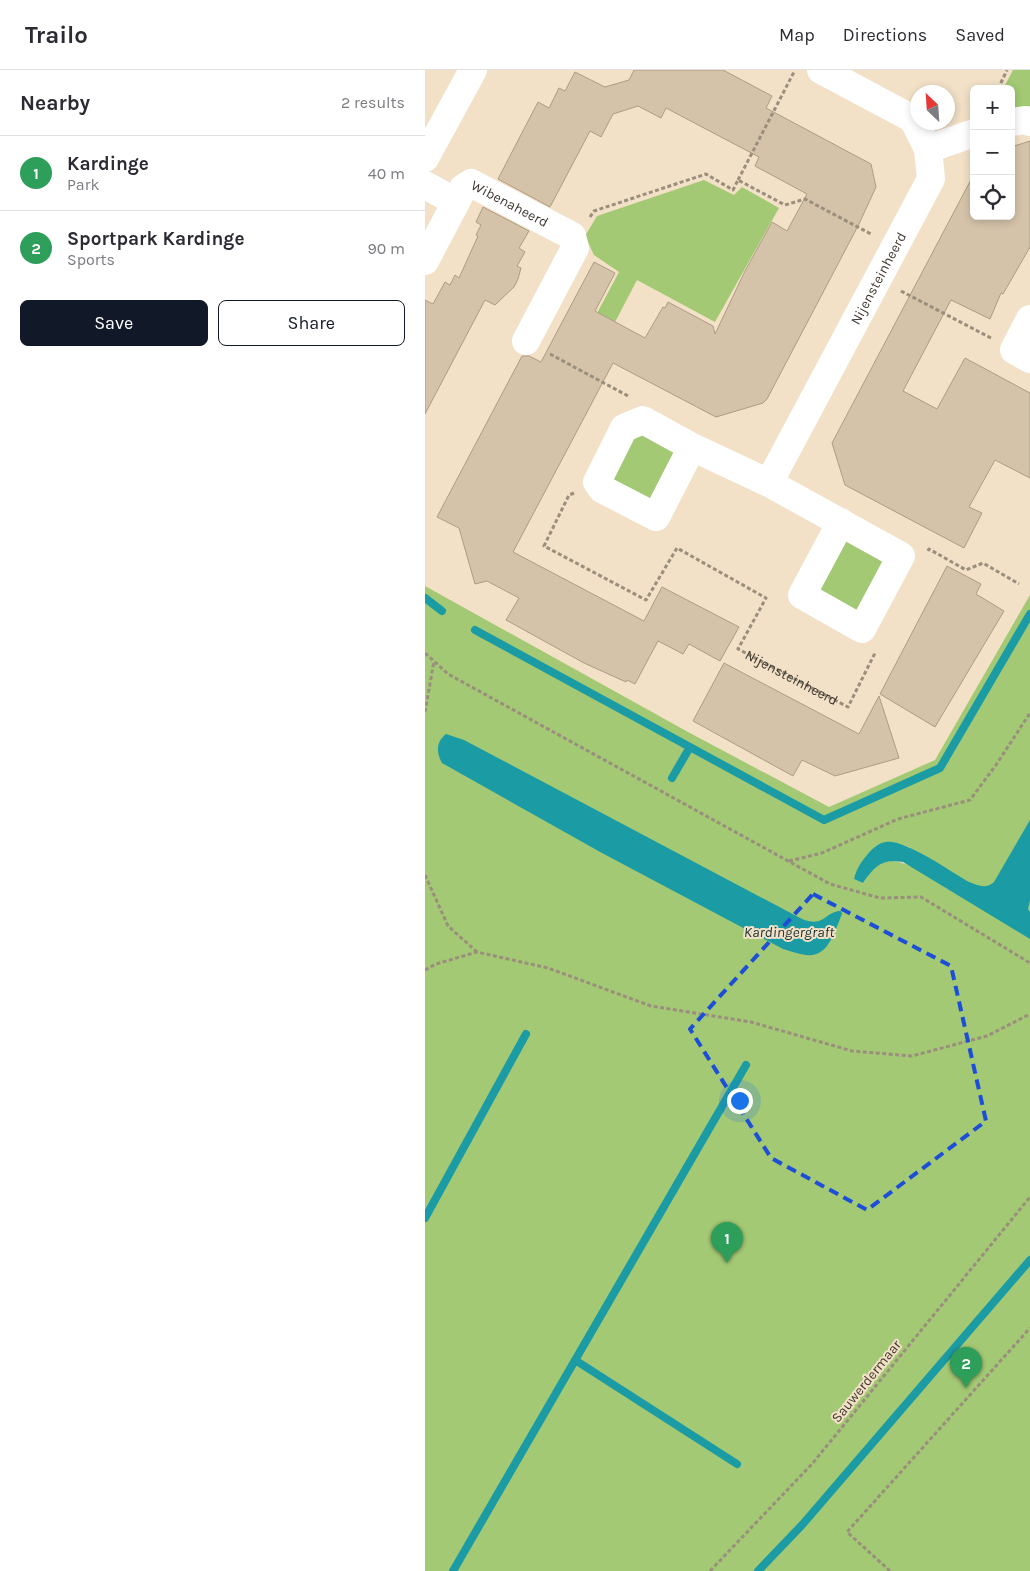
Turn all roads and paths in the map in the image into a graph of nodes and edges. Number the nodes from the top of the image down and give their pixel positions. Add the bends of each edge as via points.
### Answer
1 (473, 70) edge
2 (795, 70) edge
3 (821, 70) edge
4 (1007, 70) edge
5 (1000, 85) edge
6 (1015, 121) edge
7 (1030, 122) edge
8 (970, 134) edge
9 (428, 147) edge
10 (928, 149) junction
11 (738, 180) junction
12 (425, 185) edge
13 (455, 202) junction
14 (573, 240) junction
15 (895, 247) junction
16 (425, 261) edge
17 (878, 278) junction
18 (1030, 319) edge
19 (526, 341) joint
20 (1022, 355) edge
21 (643, 420) junction
22 (692, 447) junction
23 (597, 482) junction
24 (769, 483) junction
25 (841, 522) junction
26 (911, 561) junction
27 (1019, 584) dead end
28 (877, 650) dead end
29 (425, 653) edge
30 (434, 661) junction
31 (425, 712) edge
32 (1030, 713) edge
33 (789, 861) junction
34 (425, 875) edge
35 (477, 952) junction
36 (1030, 963) edge
37 (425, 970) edge
38 (1030, 1014) edge
39 (1030, 1197) edge
40 (1030, 1328) edge
41 (710, 1571) edge
42 (889, 1571) edge

1 - 9 street
2 - 11 path
3 - 10 street, Nijensteinheerd via 913,118
4 - 5 path
6 - 7 street
8 - 10 street
10 - 15 street, Nijensteinheerd via 931,179
11 - 14 path via 733,190 706,174 594,210
11 - 15 path via 785,205 805,199
12 - 13 street, Wibenaheerd
13 - 14 street, Wibenaheerd via 463,188 471,183
13 - 16 street, Wibenaheerd
14 - 19 street via 575,248
15 - 17 street, Nijensteinheerd
17 - 20 path
17 - 24 street, Nijensteinheerd
18 - 20 street
19 - 21 path via 649,407
21 - 22 street
21 - 23 street via 624,428
22 - 23 street via 656,517 601,489
22 - 24 street
23 - 28 path, Nijensteinheerd via 569,495 544,546 647,600 677,548 766,598 738,649 848,707
24 - 25 street
25 - 26 street
25 - 26 street via 801,595 862,628
26 - 27 path via 929,549 965,570 983,564
29 - 30 path
30 - 31 path
30 - 33 path via 448,674
32 - 33 path via 970,800 899,819 822,854
33 - 36 path via 830,884 880,898 921,897
34 - 35 path via 448,926
35 - 37 path
35 - 38 path via 548,968 651,1006 751,1022 852,1051 912,1056 987,1036
39 - 41 path, Sauwerdermaar via 812,1464
40 - 42 path via 847,1532

